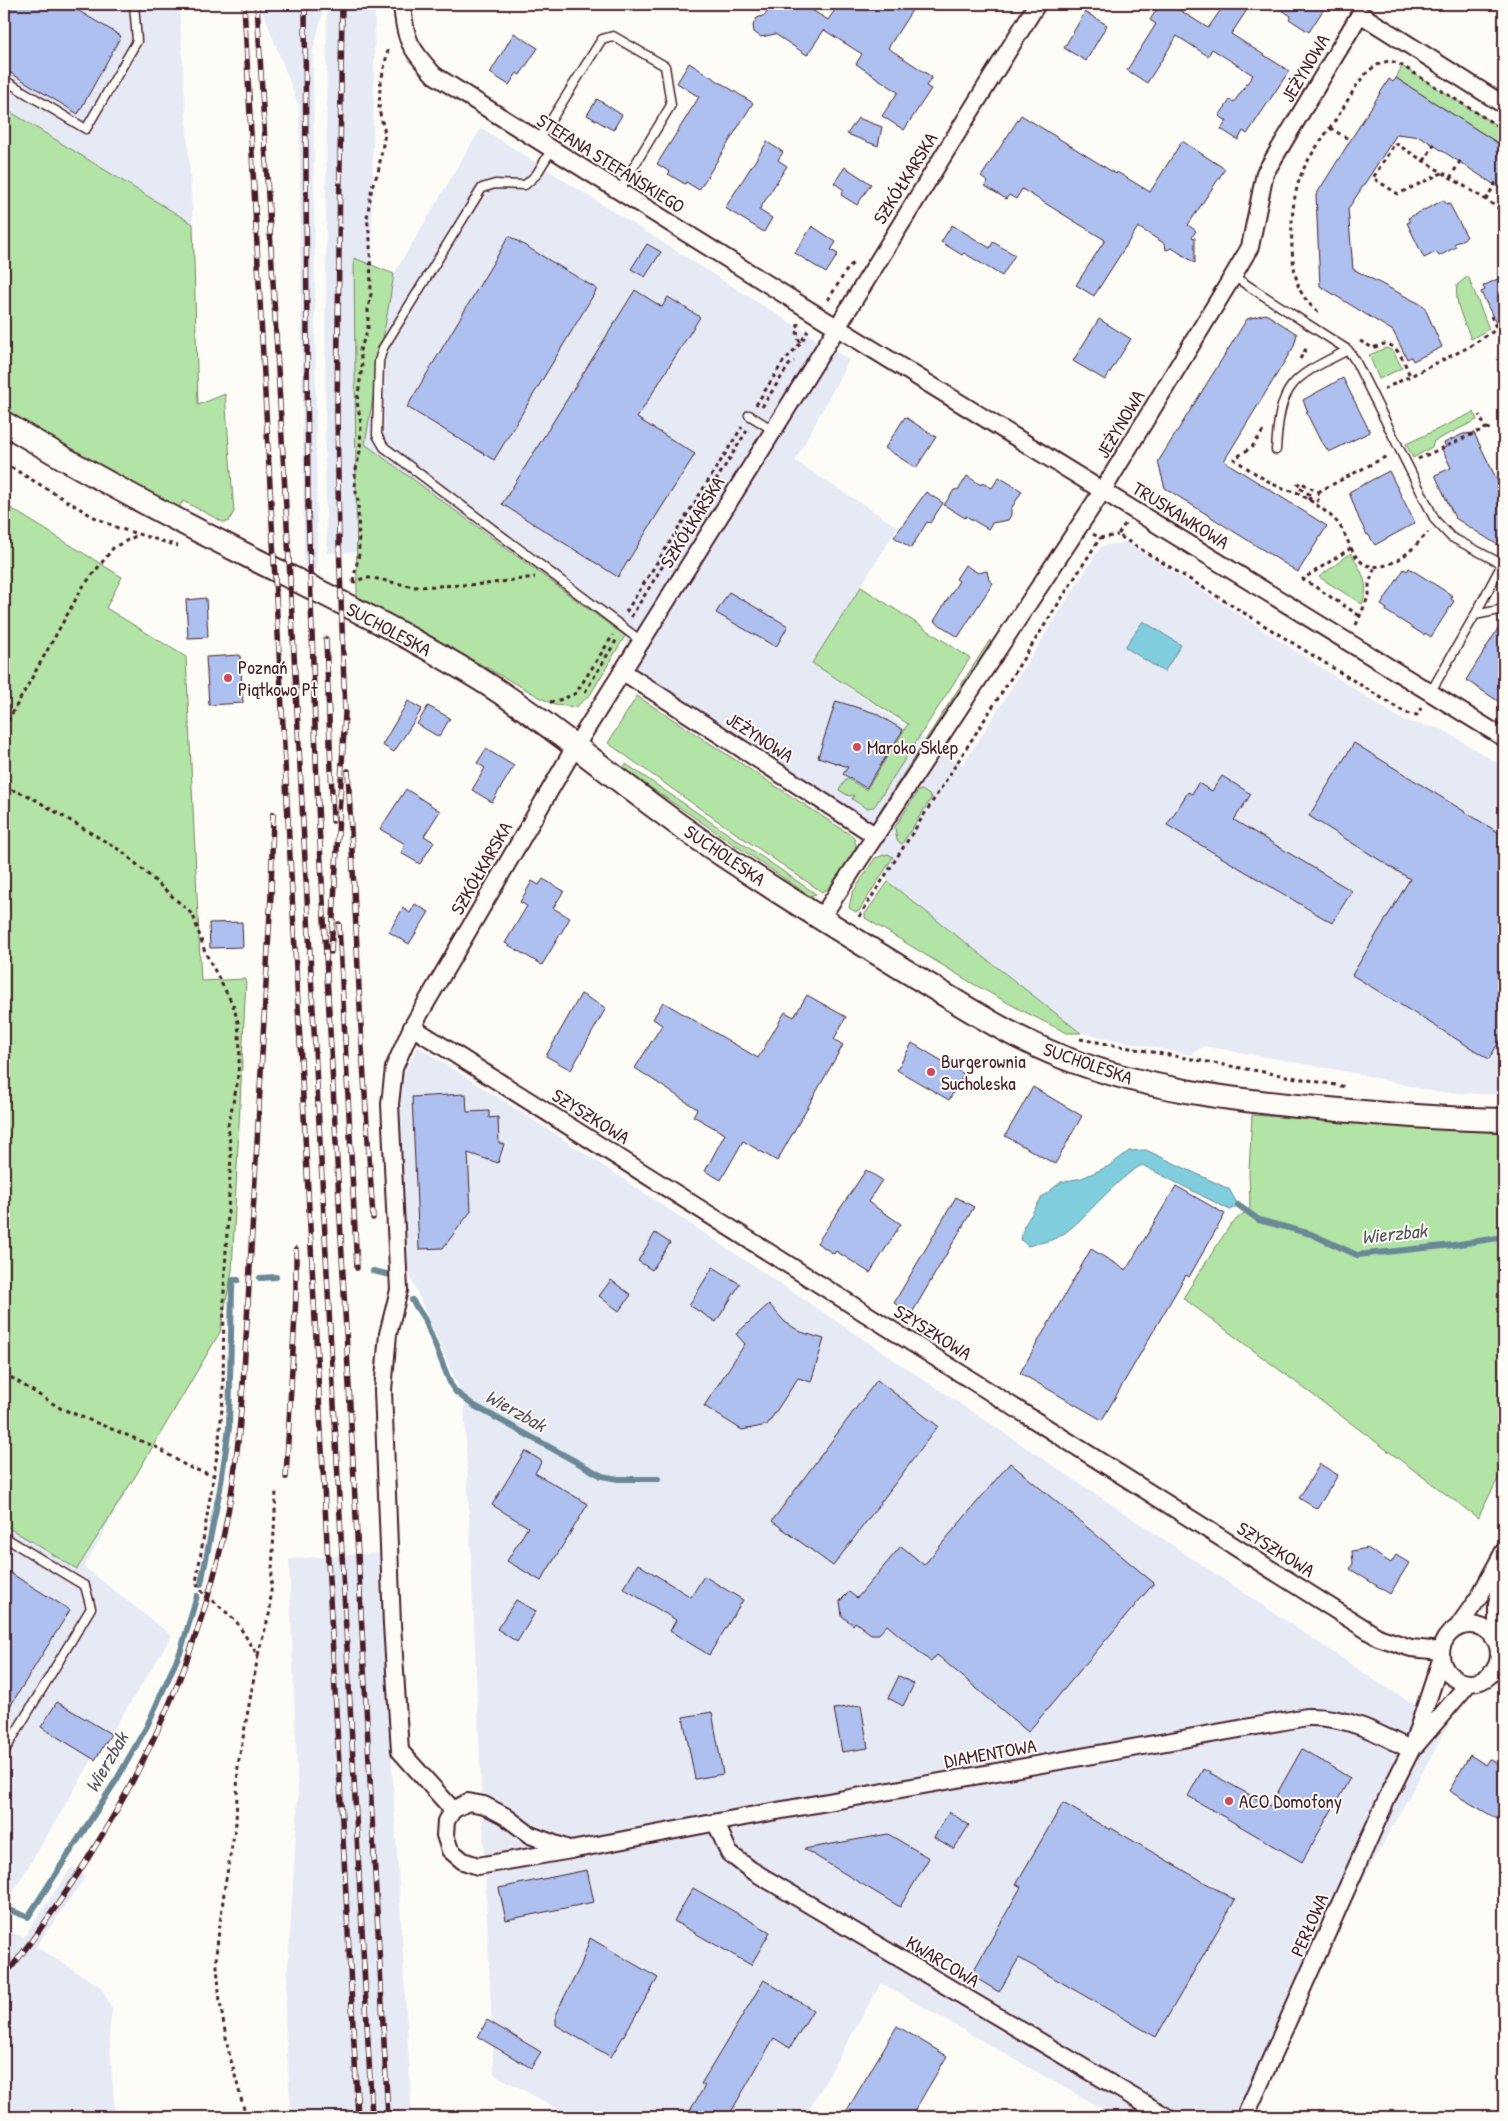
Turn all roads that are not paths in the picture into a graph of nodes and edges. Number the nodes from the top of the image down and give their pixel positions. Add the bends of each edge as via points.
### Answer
1 (134, 4) edge
2 (402, 4) edge
3 (1037, 4) edge
4 (4, 80) edge
5 (1504, 105) edge
6 (545, 145) junction
7 (619, 191) junction
8 (1233, 276) junction
9 (837, 326) junction
10 (1348, 350) junction
11 (752, 417) road end
12 (4, 423) edge
13 (773, 430) junction
14 (1276, 450) dead end
15 (1103, 490) junction
16 (1504, 609) edge
17 (1474, 615) junction
18 (641, 641) junction
19 (622, 671) junction
20 (1430, 693) junction
21 (1504, 738) edge
22 (575, 747) junction
23 (876, 836) junction
24 (827, 909) junction
25 (412, 1028) junction
26 (1504, 1120) edge
27 (4, 1537) edge
28 (1504, 1551) edge
29 (1504, 1567) edge
30 (1457, 1628) junction
31 (1500, 1643) edge
32 (1441, 1655) junction
33 (1504, 1675) edge
34 (1487, 1678) junction
35 (1468, 1684) junction
36 (1411, 1750) junction
37 (4, 1752) edge
38 (453, 1810) junction
39 (716, 1823) junction
40 (571, 1850) junction
41 (1167, 2117) edge
42 (1245, 2117) edge

1 - 4 lane via 137,41 86,129
2 - 6 street, STEFANA STEFAŃSKIEGO via 404,27 412,51 434,75
3 - 9 street, SZKÓŁKARSKA
5 - 8 street, JEŻYNOWA via 1360,14 1265,173 1250,247
6 - 7 street, STEFANA STEFAŃSKIEGO
6 - 7 lane via 602,39 613,36 665,66 671,105
6 - 18 lane via 536,175 525,185 494,184 482,188 383,348 379,361 377,434 384,447
7 - 9 street, STEFANA STEFAŃSKIEGO
8 - 10 lane
8 - 15 street, JEŻYNOWA
9 - 13 street, SZKÓŁKARSKA
9 - 15 street, TRUSKAWKOWA
10 - 14 lane via 1291,384 1281,404
10 - 17 lane via 1436,522 1451,537 1502,564
11 - 13 lane
12 - 22 street, SUCHOLESKA via 117,489 395,630 483,681
13 - 18 street, SZKÓŁKARSKA
15 - 20 street, TRUSKAWKOWA
15 - 23 street, JEŻYNOWA
16 - 17 lane
17 - 20 lane
18 - 19 street, SZKÓŁKARSKA
19 - 22 street, SZKÓŁKARSKA
19 - 23 street, JEŻYNOWA
20 - 21 street, TRUSKAWKOWA
22 - 24 street, SUCHOLESKA via 737,865
22 - 25 street, SZKÓŁKARSKA
23 - 24 street, JEŻYNOWA
24 - 26 street, SUCHOLESKA via 978,1015 1028,1042 1100,1070 1174,1089 1275,1104
25 - 32 street, SZYSZKOWA via 1378,1637
25 - 38 street, SZKÓŁKARSKA via 394,1068 390,1104 399,1290 388,1334 383,1390 392,1624 400,1751
27 - 37 lane via 85,1586 91,1608
28 - 30 street via 1479,1597
29 - 31 street via 1497,1604
30 - 31 street via 1476,1626
30 - 32 street via 1443,1641
31 - 34 street via 1498,1663
32 - 35 street via 1444,1669 1450,1677
32 - 36 street, PERŁOWA
33 - 34 street
34 - 35 street
35 - 36 street, PERŁOWA
36 - 39 street, DIAMENTOWA via 1358,1724 1307,1717
36 - 42 street, PERŁOWA
38 - 40 street via 468,1802 484,1805 530,1835
38 - 40 street, DIAMENTOWA via 446,1821 445,1836 450,1850 463,1861 478,1866
39 - 40 street, DIAMENTOWA
39 - 41 street, KWARCOWA via 729,1853 751,1870

